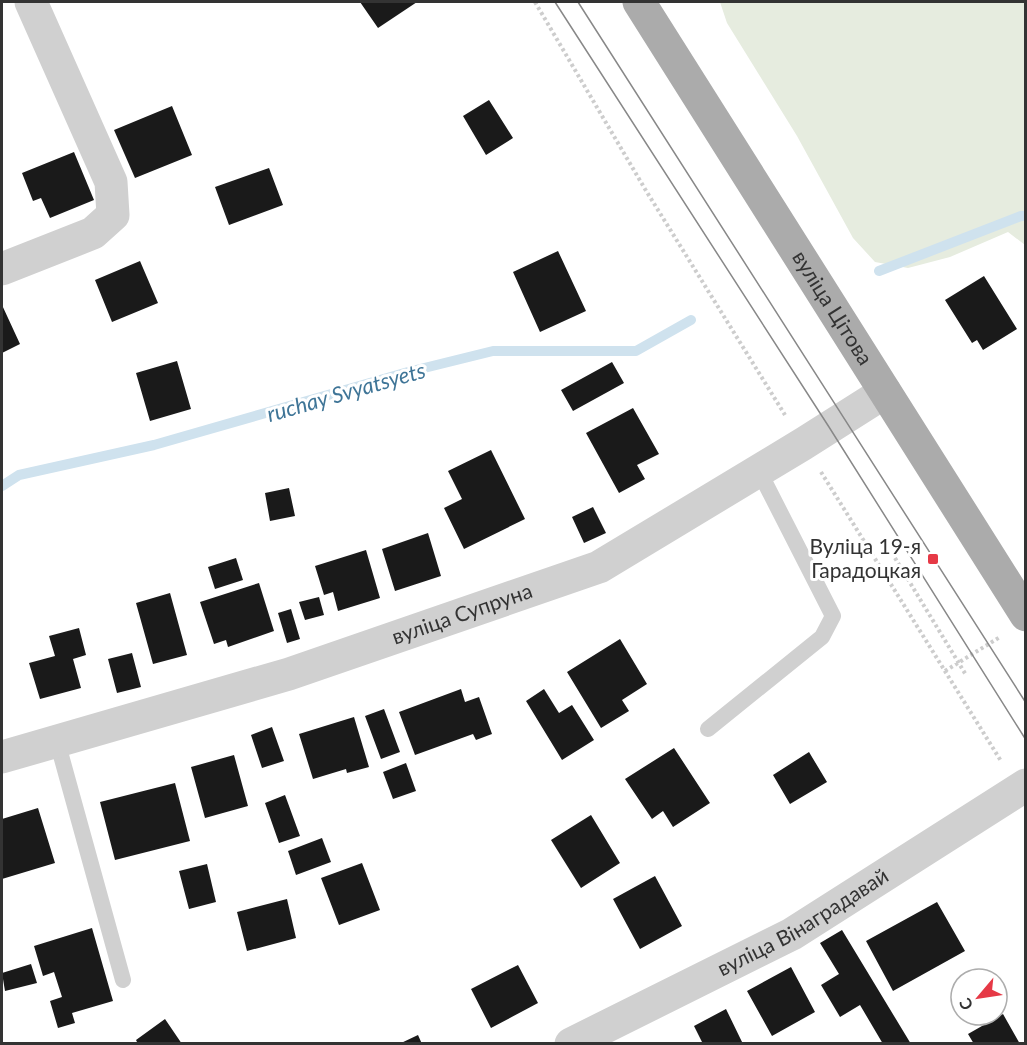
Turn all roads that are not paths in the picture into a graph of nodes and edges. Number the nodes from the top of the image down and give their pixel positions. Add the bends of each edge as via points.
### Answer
1 (31, 2) edge
2 (639, 2) edge
3 (2, 269) edge
4 (885, 392) junction
5 (759, 471) junction
6 (1026, 615) edge
7 (708, 729) dead end
8 (57, 741) junction
9 (2, 757) edge
10 (1022, 787) edge
11 (123, 980) dead end
12 (571, 1044) edge

1 - 3 street via 111,182 113,215 93,233
2 - 4 main road, вуліца Цітова
4 - 5 street, вуліца Супруна
4 - 6 main road, вуліца Цітова
5 - 7 lane via 833,616 822,637
5 - 8 street, вуліца Супруна via 599,567 289,674
8 - 9 street, вуліца Супруна
8 - 11 lane
10 - 12 street, вуліца Вінаградавай via 792,934

